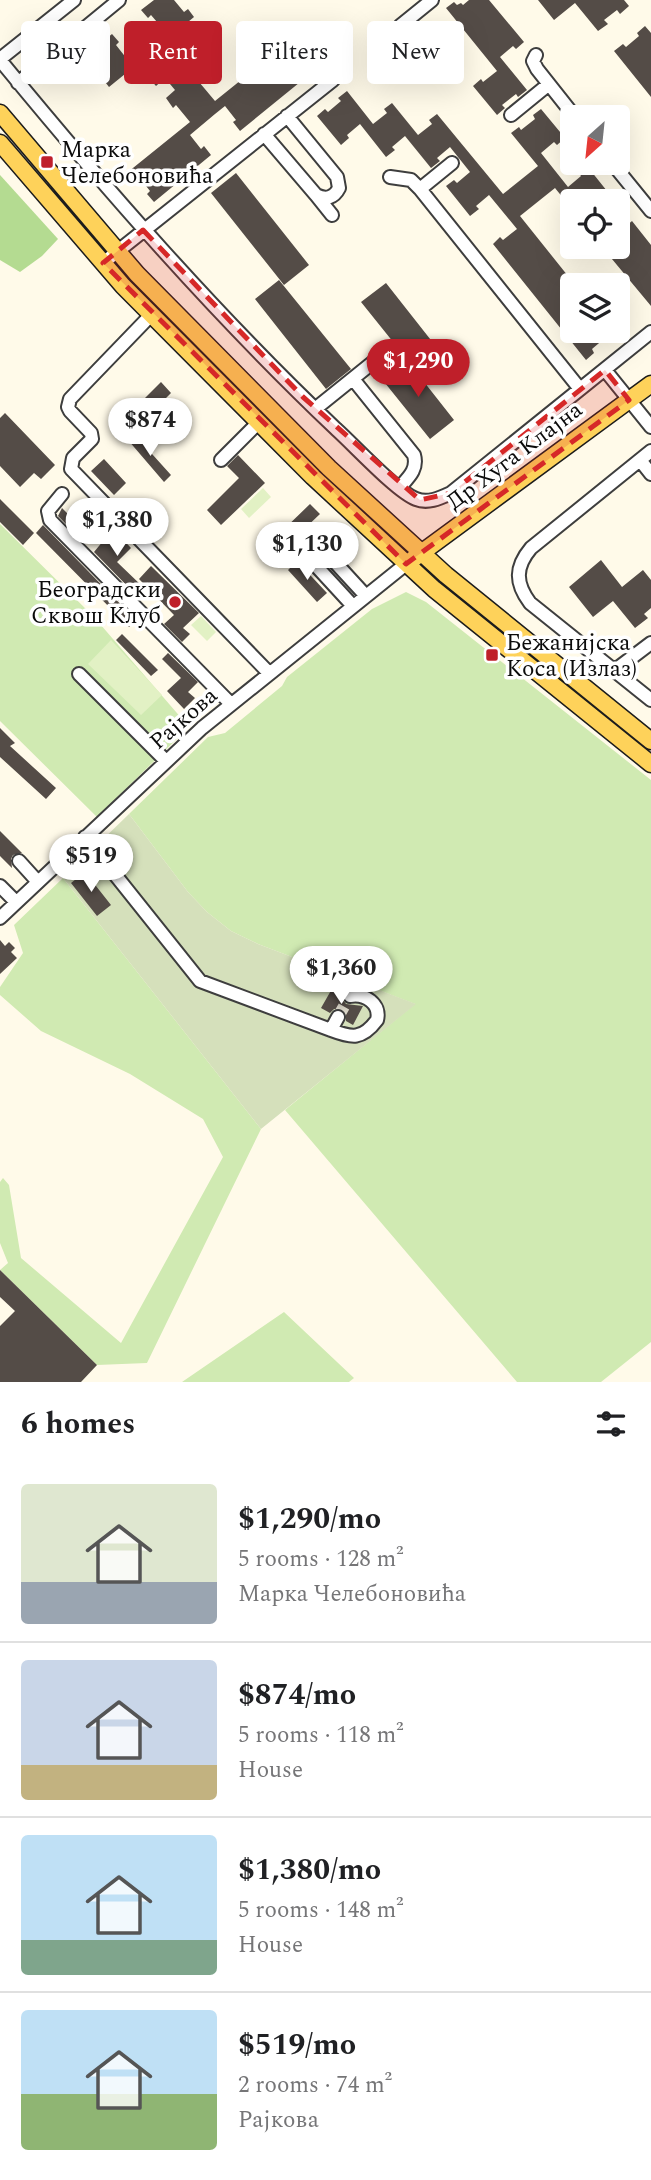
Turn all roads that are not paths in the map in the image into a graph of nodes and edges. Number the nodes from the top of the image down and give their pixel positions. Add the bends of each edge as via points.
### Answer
1 (74, 0) edge
2 (119, 0) edge
3 (432, 0) edge
4 (407, 21) edge
5 (536, 55) dead end
6 (0, 60) edge
7 (18, 83) junction
8 (328, 84) edge
9 (549, 84) junction
10 (566, 105) edge
11 (0, 113) edge
12 (511, 115) dead end
13 (286, 116) junction
14 (264, 134) junction
15 (0, 143) edge
16 (452, 163) dead end
17 (622, 175) edge
18 (390, 177) dead end
19 (420, 189) junction
20 (316, 195) junction
21 (651, 211) edge
22 (332, 215) dead end
23 (143, 230) junction
24 (117, 251) junction
25 (103, 263) junction
26 (151, 315) junction
27 (651, 332) edge
28 (387, 351) dead end
29 (605, 369) junction
30 (352, 379) junction
31 (651, 384) edge
32 (580, 389) junction
33 (629, 400) junction
34 (316, 409) junction
35 (258, 423) junction
36 (651, 427) edge
37 (651, 452) edge
38 (221, 460) dead end
39 (640, 460) junction
40 (651, 474) edge
41 (400, 487) junction
42 (62, 495) dead end
43 (421, 554) junction
44 (307, 556) dead end
45 (332, 559) dead end
46 (406, 564) junction
47 (366, 596) junction
48 (353, 606) junction
49 (651, 643) edge
50 (614, 671) junction
51 (270, 673) junction
52 (79, 674) dead end
53 (651, 700) edge
54 (231, 704) junction
55 (651, 741) edge
56 (166, 761) junction
57 (651, 764) edge
58 (85, 837) junction
59 (19, 862) dead end
60 (38, 881) junction
61 (0, 886) edge
62 (6, 909) edge
63 (350, 996) dead end
64 (338, 1017) tunnel mouth
65 (331, 1030) junction

1 - 6 street
2 - 7 street
3 - 4 street
5 - 9 street via 533,61
6 - 7 street
7 - 23 street
8 - 13 street
9 - 10 street
9 - 12 street
11 - 24 main road
13 - 14 street
13 - 20 street via 337,177 339,188 332,196
14 - 20 street
14 - 23 street
15 - 25 main road
16 - 19 street
17 - 21 street
18 - 19 street via 411,180
19 - 32 street
20 - 22 street
23 - 24 street
23 - 34 street
24 - 25 street
24 - 43 main road via 262,402
25 - 26 main road
26 - 35 main road
26 - 51 street via 70,399 70,411 92,437 74,458 71,469
27 - 29 street
28 - 30 street
29 - 32 street
29 - 33 street
30 - 34 street
30 - 41 street via 414,454 415,470
31 - 33 main road, Др Хуга Клајна
32 - 41 street via 451,493 432,501 413,498
33 - 36 street
33 - 43 main road, Др Хуга Клајна
34 - 41 street
35 - 38 street
35 - 46 main road
37 - 39 street
39 - 40 street
39 - 50 street via 531,548 518,570 520,588 530,603
42 - 54 street via 48,511 50,520
43 - 46 main road, Др Хуга Клајна
43 - 55 main road
44 - 48 street
45 - 47 street
46 - 47 street, Рајкова
46 - 57 main road
47 - 48 street, Рајкова
48 - 51 street, Рајкова
49 - 50 street
50 - 53 street
51 - 54 street, Рајкова
52 - 56 street
54 - 56 street, Рајкова
56 - 58 street, Рајкова
58 - 60 street, Рајкова
58 - 65 street via 200,981
59 - 60 street
60 - 62 street, Рајкова
61 - 62 street
63 - 65 street via 375,1004 377,1020 357,1037
64 - 65 street

